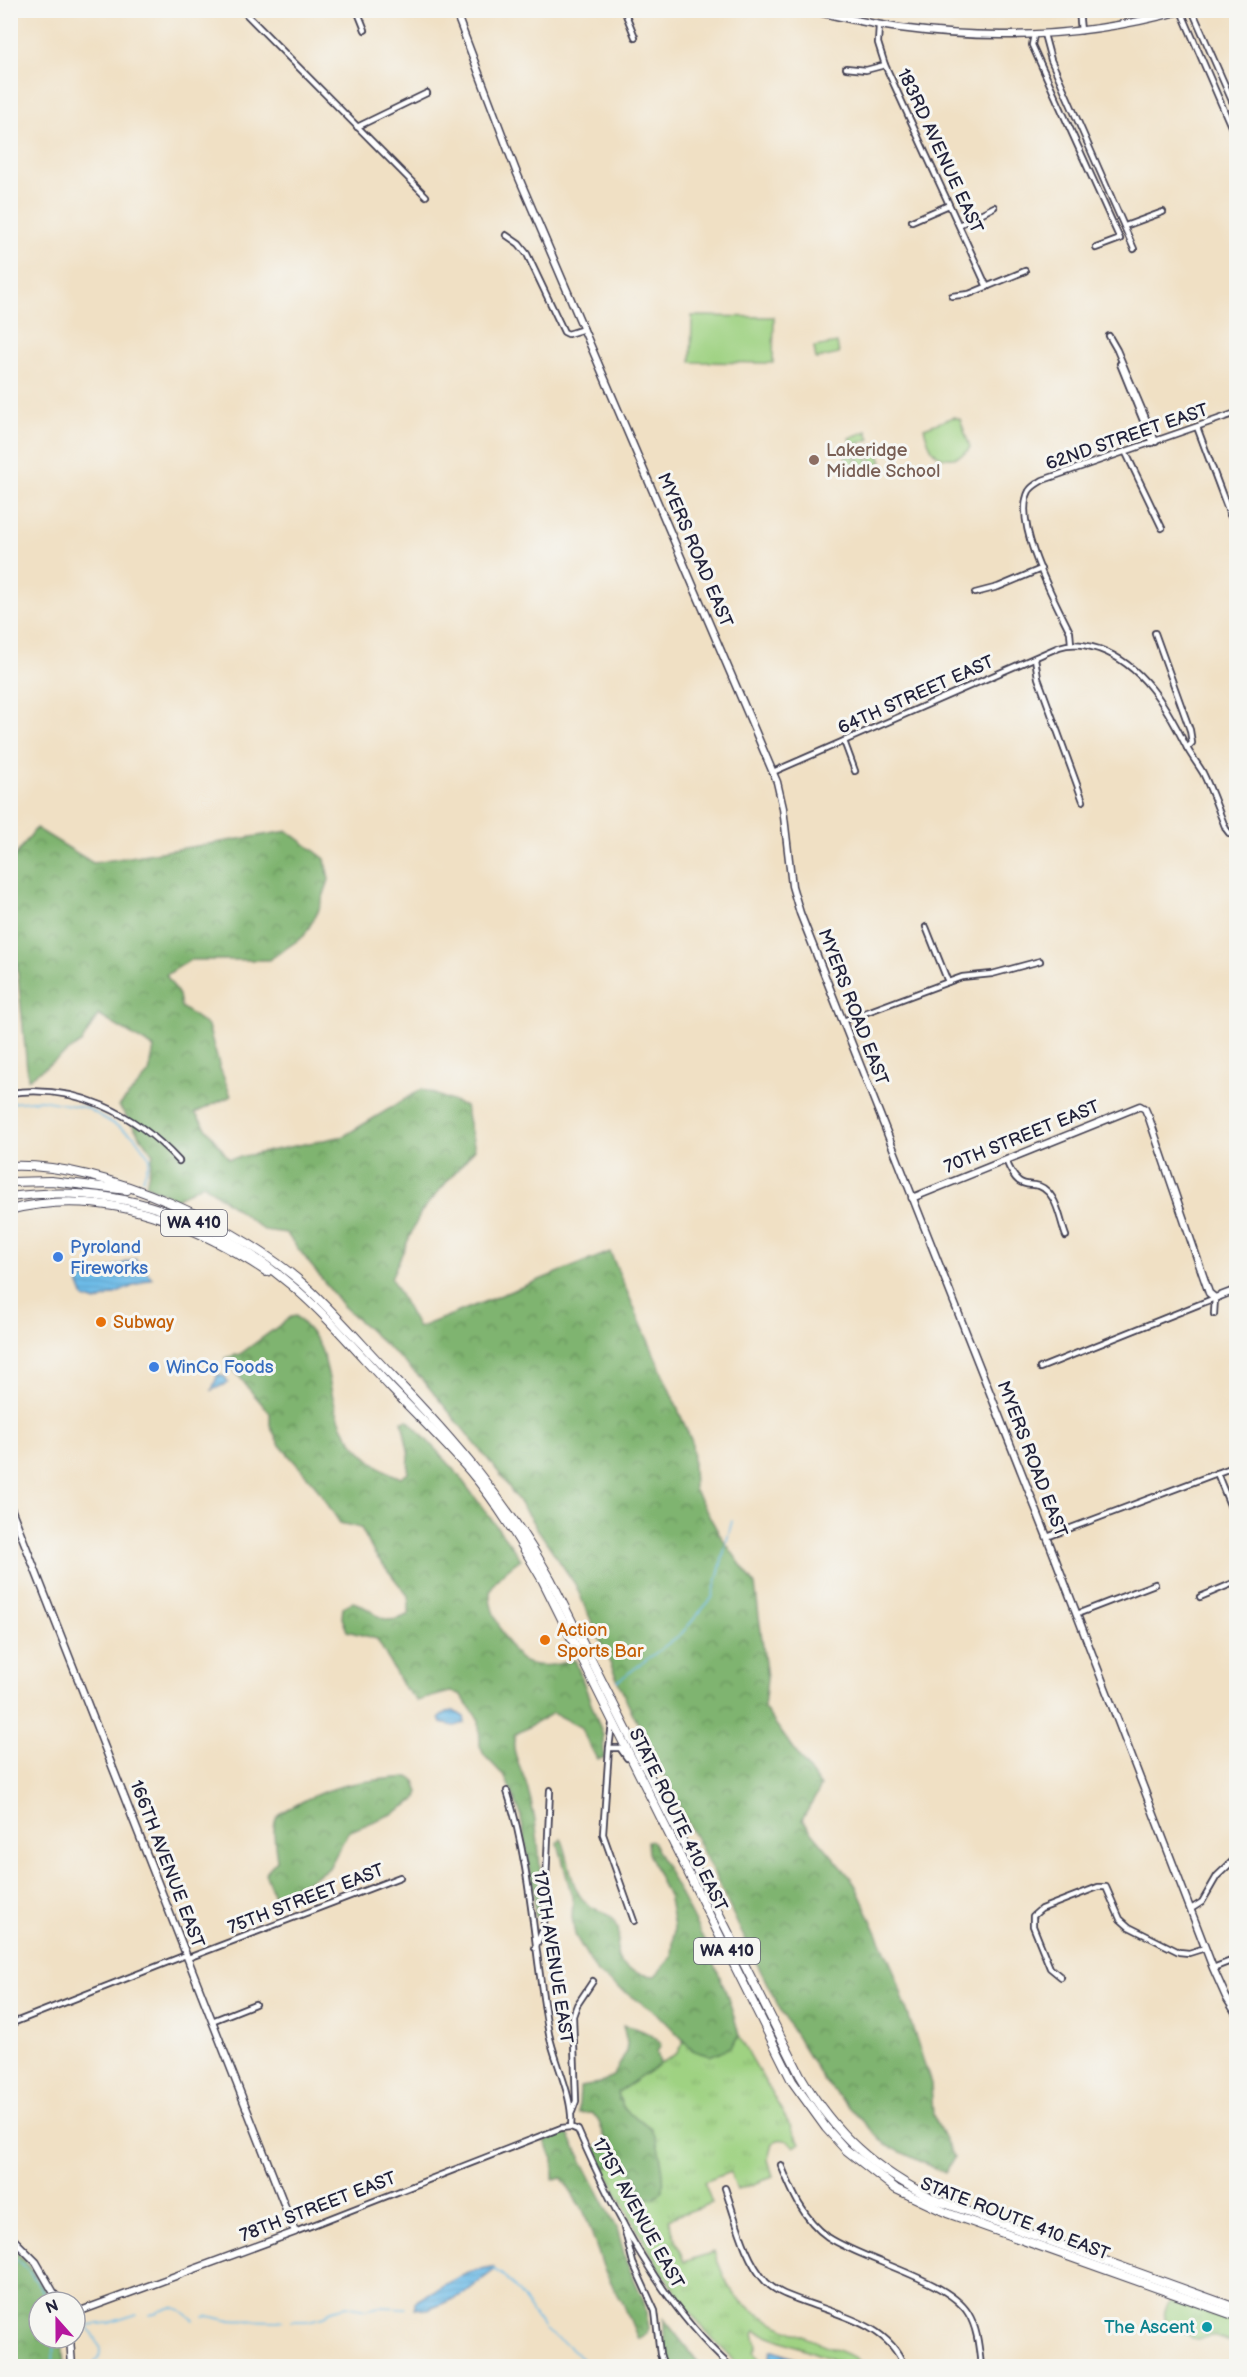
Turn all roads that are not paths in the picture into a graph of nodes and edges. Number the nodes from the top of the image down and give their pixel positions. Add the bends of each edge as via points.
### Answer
1 (242, 10) edge
2 (357, 10) edge
3 (455, 10) edge
4 (624, 10) edge
5 (810, 10) edge
6 (1079, 10) edge
7 (1192, 10) edge
8 (1183, 11) edge
9 (837, 13) edge
10 (879, 25) junction
11 (365, 30) dead end
12 (1081, 31) junction
13 (1044, 34) junction
14 (1034, 35) junction
15 (634, 37) dead end
16 (885, 65) junction
17 (846, 68) dead end
18 (427, 93) dead end
19 (1236, 105) edge
20 (357, 127) junction
21 (1236, 138) edge
22 (426, 196) dead end
23 (949, 205) junction
24 (994, 207) dead end
25 (1163, 212) dead end
26 (912, 221) dead end
27 (959, 225) junction
28 (1125, 226) junction
29 (506, 235) dead end
30 (1096, 248) dead end
31 (1134, 249) dead end
32 (1025, 271) dead end
33 (987, 287) junction
34 (952, 296) dead end
35 (584, 329) junction
36 (1236, 413) edge
37 (1197, 427) junction
38 (1154, 443) junction
39 (1126, 453) junction
40 (1230, 515) dead end
41 (1162, 528) dead end
42 (1041, 569) junction
43 (975, 593) dead end
44 (1155, 633) dead end
45 (1071, 644) junction
46 (1035, 658) junction
47 (844, 741) junction
48 (1187, 748) junction
49 (855, 771) dead end
50 (772, 772) junction
51 (1083, 801) dead end
52 (1234, 837) edge
53 (926, 927) dead end
54 (1040, 961) dead end
55 (948, 982) junction
56 (843, 1021) junction
57 (10, 1093) edge
58 (1006, 1160) junction
59 (179, 1161) dead end
60 (10, 1166) edge
61 (10, 1182) edge
62 (10, 1197) edge
63 (154, 1197) junction
64 (912, 1198) junction
65 (10, 1210) edge
66 (1066, 1236) dead end
67 (1236, 1290) edge
68 (1215, 1298) junction
69 (1214, 1314) dead end
70 (343, 1337) junction
71 (376, 1366) junction
72 (1040, 1368) dead end
73 (1236, 1466) edge
74 (1217, 1473) junction
75 (10, 1506) edge
76 (1236, 1520) edge
77 (1047, 1537) junction
78 (1236, 1582) edge
79 (1155, 1584) dead end
80 (1200, 1597) dead end
81 (1077, 1614) junction
82 (613, 1721) junction
83 (609, 1748) junction
84 (639, 1774) junction
85 (550, 1790) dead end
86 (507, 1791) dead end
87 (1236, 1858) edge
88 (400, 1877) dead end
89 (1191, 1909) junction
90 (634, 1920) dead end
91 (536, 1948) junction
92 (1205, 1948) junction
93 (187, 1957) junction
94 (1236, 1959) edge
95 (1213, 1968) junction
96 (1061, 1977) dead end
97 (594, 1982) dead end
98 (255, 2004) dead end
99 (1236, 2013) edge
100 (212, 2021) junction
101 (10, 2024) edge
102 (572, 2112) junction
103 (571, 2127) junction
104 (781, 2165) dead end
105 (725, 2188) dead end
106 (622, 2218) junction
107 (295, 2232) junction
108 (10, 2236) edge
109 (52, 2290) edge
110 (1236, 2308) edge
111 (87, 2309) edge
112 (1236, 2316) edge
113 (71, 2350) edge
114 (72, 2367) edge
115 (664, 2367) edge
116 (730, 2367) edge
117 (904, 2367) edge
118 (981, 2367) edge

1 - 20 street
2 - 11 street
3 - 35 street, MYERS ROAD EAST via 516,171
4 - 15 street
5 - 9 street
6 - 12 street
7 - 19 street
8 - 12 street
8 - 21 street
9 - 10 street
10 - 14 street via 954,34
10 - 16 street, 183RD AVENUE EAST via 878,43
12 - 13 street
13 - 14 street
13 - 28 street via 1051,60
14 - 30 street via 1032,45 1120,239
16 - 17 street via 866,70
16 - 23 street, 183RD AVENUE EAST
18 - 20 street
20 - 22 street
23 - 26 street
23 - 27 street, 183RD AVENUE EAST
24 - 27 street
25 - 28 street
27 - 33 street, 183RD AVENUE EAST
28 - 31 street
29 - 35 street via 527,254 561,328 568,334
32 - 33 street
33 - 34 street
35 - 50 street, MYERS ROAD EAST
36 - 37 street, 62ND STREET EAST
37 - 38 street, 62ND STREET EAST
37 - 40 street
38 - 38 street via 1117,350 1109,336
38 - 39 street, 62ND STREET EAST
39 - 41 street
39 - 42 street, 62ND STREET EAST via 1043,480 1029,492 1026,521
42 - 43 street
42 - 45 street via 1070,632
44 - 48 street via 1190,729 1192,743
45 - 46 street, 64TH STREET EAST
45 - 48 street via 1106,652 1136,671 1160,699
46 - 47 street, 64TH STREET EAST
46 - 51 street via 1038,678
47 - 49 street
47 - 50 street, 64TH STREET EAST
48 - 52 street via 1203,774 1226,829
50 - 56 street, MYERS ROAD EAST via 783,808 792,886
53 - 55 street
54 - 55 street
55 - 56 street
56 - 64 street, MYERS ROAD EAST
57 - 59 street via 56,1092 102,1105 144,1128
58 - 64 street, 70TH STREET EAST
58 - 66 street via 1018,1182 1049,1193
58 - 68 street, 70TH STREET EAST via 1131,1108 1143,1107 1207,1290
60 - 63 highway via 102,1178
61 - 63 highway, WA 410 via 66,1182
62 - 70 highway, WA 410 via 55,1193 106,1196 188,1220 228,1240 275,1272
63 - 71 highway, WA 410 via 217,1225 278,1264 310,1290
64 - 77 street, MYERS ROAD EAST
65 - 70 highway via 58,1203 92,1204 177,1222 269,1273
67 - 68 street
68 - 69 street
68 - 72 street
70 - 71 highway, WA 410
71 - 82 highway, STATE ROUTE 410 EAST / WA 410 via 470,1472 498,1510 543,1581
71 - 110 highway, STATE ROUTE 410 EAST / WA 410 via 469,1459 537,1555 800,2075 834,2126 882,2170 936,2200
73 - 74 street
74 - 76 street
74 - 77 street
75 - 93 street, 166TH AVENUE EAST
77 - 81 street, MYERS ROAD EAST
78 - 80 street
79 - 81 street
81 - 89 street, MYERS ROAD EAST
82 - 83 street
82 - 84 highway, STATE ROUTE 410 EAST / WA 410
83 - 84 street via 623,1750
83 - 90 street via 603,1834
84 - 112 highway, STATE ROUTE 410 EAST / WA 410 via 792,2081 845,2149 897,2189 947,2213
85 - 91 street via 544,1927
86 - 91 street, 170TH AVENUE EAST via 520,1837
87 - 89 street via 1217,1876 1202,1902
88 - 93 street, 75TH STREET EAST
89 - 92 street, MYERS ROAD EAST
91 - 102 street, 170TH AVENUE EAST via 552,2047
92 - 95 street, MYERS ROAD EAST
92 - 96 street via 1179,1952 1130,1927 1120,1919 1106,1887 1098,1887 1041,1909 1034,1916 1033,1926 1050,1968
93 - 100 street, 166TH AVENUE EAST
93 - 101 street, 75TH STREET EAST
94 - 95 street
95 - 99 street, MYERS ROAD EAST
97 - 102 street via 573,2016 576,2101
98 - 100 street
100 - 107 street, 166TH AVENUE EAST
102 - 103 street, 170TH AVENUE EAST
103 - 106 street, 171ST AVENUE EAST via 578,2130
103 - 107 street, 78TH STREET EAST
104 - 118 street via 796,2200 828,2237 941,2289 962,2305 975,2328
105 - 117 street via 749,2256 766,2282 784,2294 871,2329 891,2344
106 - 115 street via 630,2256 655,2311
106 - 116 street, 171ST AVENUE EAST via 671,2302
107 - 111 street, 78TH STREET EAST
108 - 109 street via 36,2262
113 - 114 street

